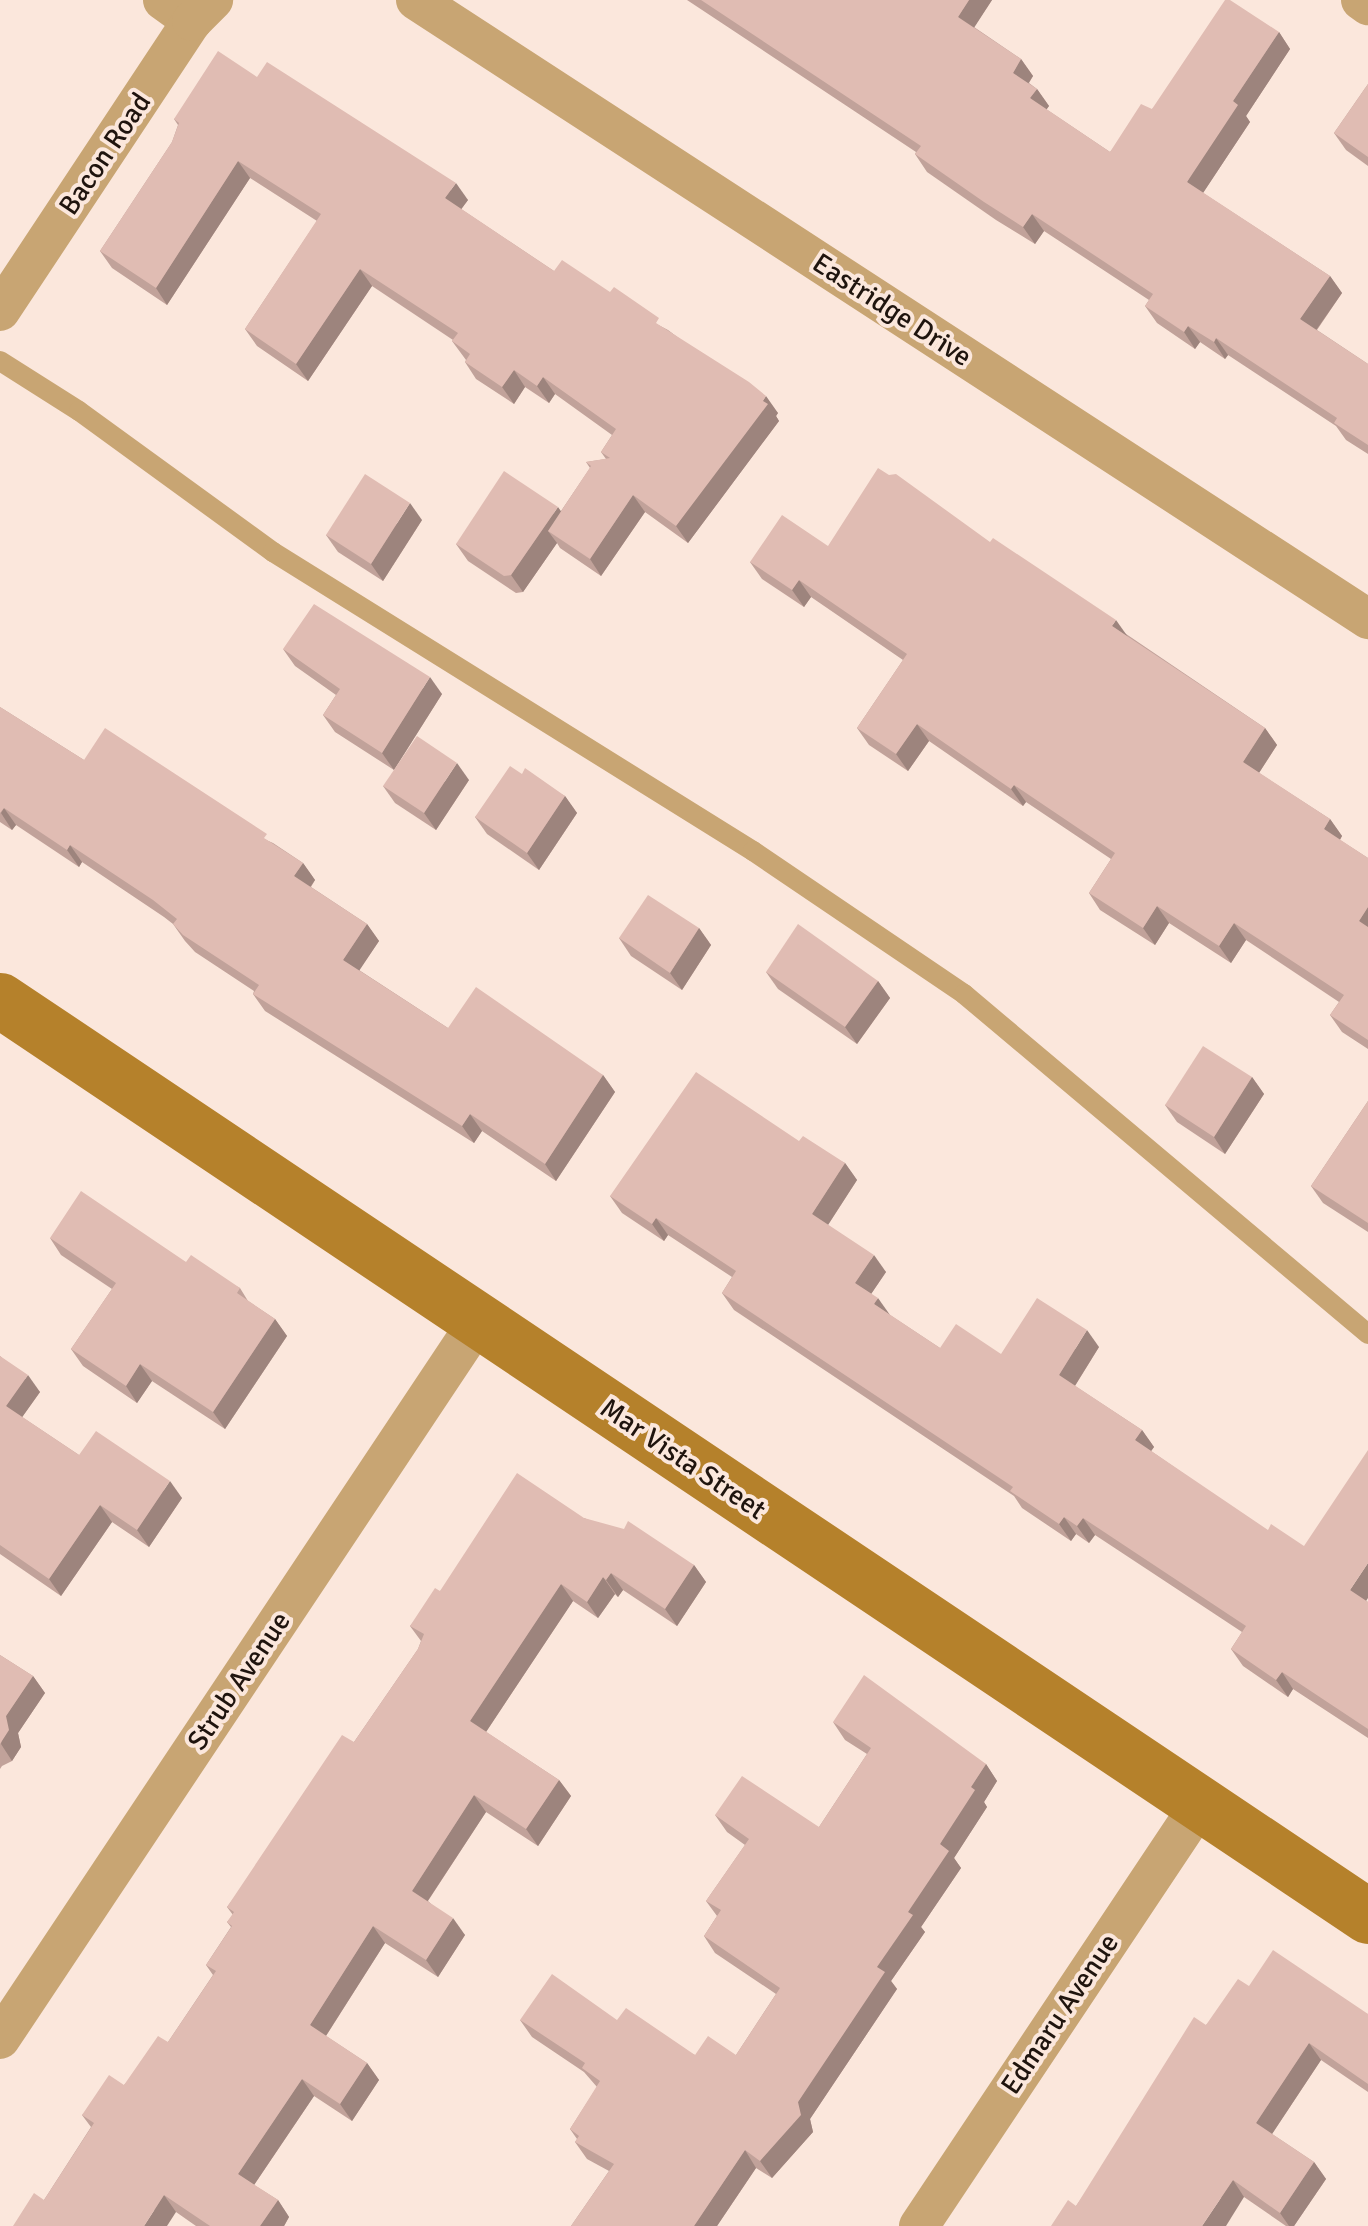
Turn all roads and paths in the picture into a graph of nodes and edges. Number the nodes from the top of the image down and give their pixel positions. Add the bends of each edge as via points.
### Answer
1 (416, 0) edge
2 (1361, 0) edge
3 (1368, 5) edge
4 (189, 7) edge
5 (0, 311) edge
6 (0, 361) edge
7 (1368, 619) edge
8 (0, 1000) edge
9 (477, 1323) junction
10 (1368, 1334) edge
11 (1201, 1803) junction
12 (1368, 1916) edge
13 (0, 2039) edge
14 (919, 2226) edge

1 - 7 street, Eastridge Drive
2 - 3 street
4 - 5 street, Bacon Road
6 - 10 lane via 273,552 753,851 964,994
8 - 9 street, Mar Vista Street
9 - 11 street, Mar Vista Street
9 - 13 street, Strub Avenue
11 - 12 street, Mar Vista Street
11 - 14 street, Edmaru Avenue

